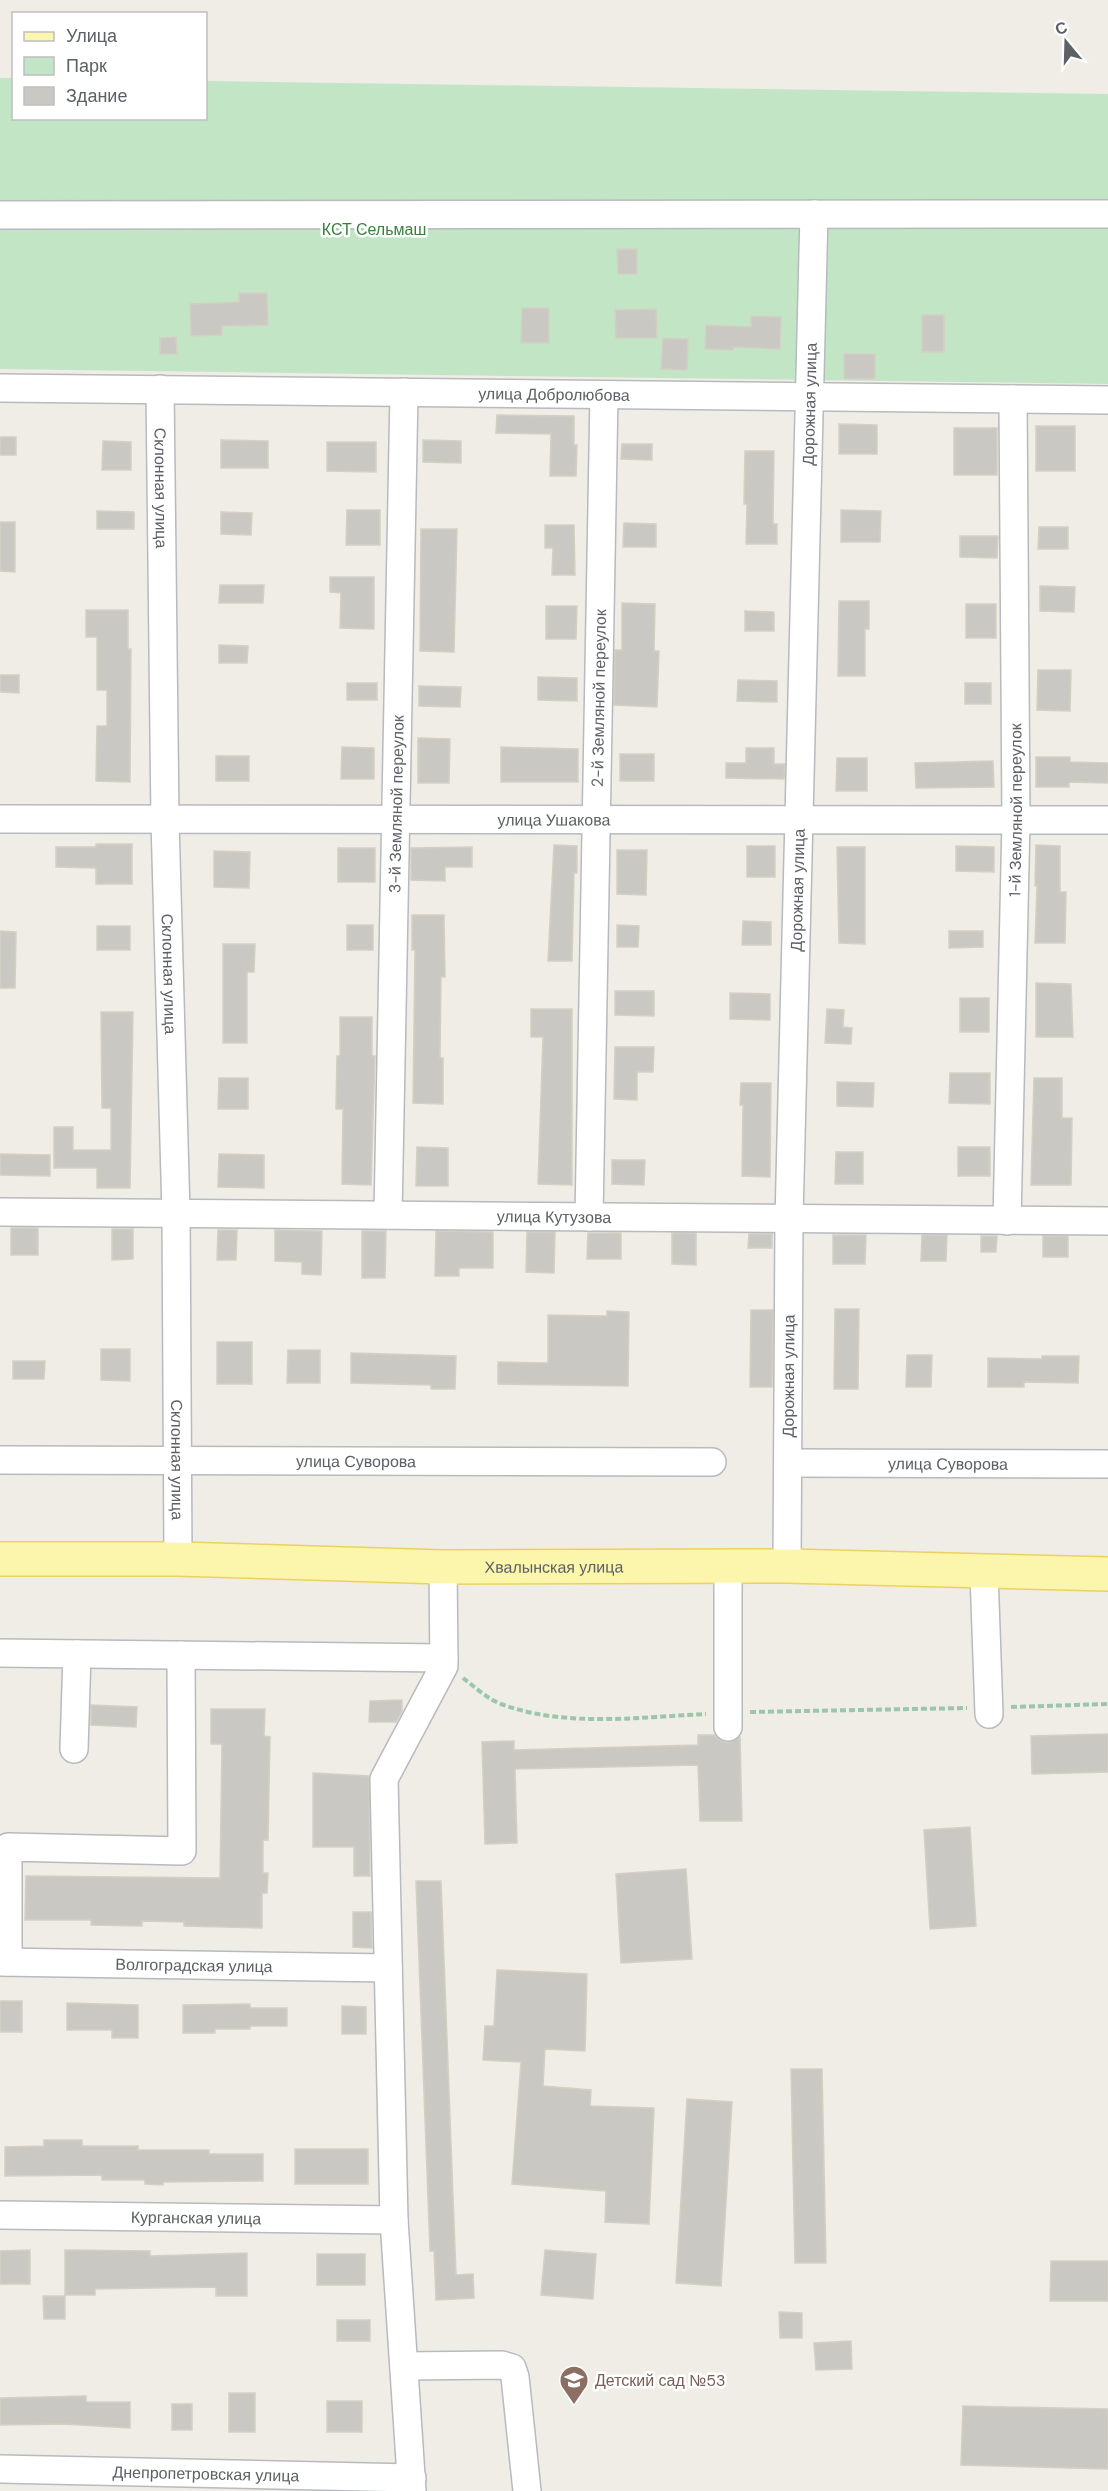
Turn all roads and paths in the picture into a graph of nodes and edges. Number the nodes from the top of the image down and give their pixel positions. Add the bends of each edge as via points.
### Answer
1 (814, 214) junction
2 (1108, 214) edge
3 (0, 215) edge
4 (0, 388) edge
5 (160, 389) junction
6 (405, 392) junction
7 (604, 395) junction
8 (810, 397) junction
9 (1012, 399) junction
10 (1108, 400) edge
11 (0, 819) edge
12 (1016, 820) junction
13 (1108, 820) edge
14 (165, 821) junction
15 (395, 821) junction
16 (597, 821) junction
17 (798, 821) junction
18 (0, 1212) edge
19 (176, 1214) junction
20 (388, 1215) junction
21 (589, 1217) junction
22 (789, 1219) junction
23 (1007, 1221) junction
24 (1108, 1221) edge
25 (0, 1460) edge
26 (177, 1460) junction
27 (712, 1462) dead end
28 (788, 1463) junction
29 (1108, 1464) edge
30 (0, 1559) edge
31 (178, 1559) junction
32 (728, 1566) junction
33 (787, 1566) junction
34 (443, 1567) junction
35 (984, 1573) junction
36 (1108, 1574) edge
37 (0, 1653) edge
38 (77, 1654) junction
39 (181, 1655) junction
40 (444, 1662) junction
41 (1108, 1704) edge
42 (989, 1711) junction
43 (728, 1720) junction
44 (74, 1749) dead end
45 (4, 1962) edge
46 (388, 1968) junction
47 (0, 2216) edge
48 (394, 2220) junction
49 (404, 2366) junction
50 (0, 2469) edge
51 (412, 2485) edge
52 (527, 2491) edge

1 - 2 street
1 - 3 street
1 - 8 street, Дорожная улица
4 - 5 street, улица Добролюбова
5 - 6 street, улица Добролюбова
5 - 14 street, Склонная улица
6 - 7 street, улица Добролюбова
6 - 15 street, 3-й Земляной переулок
7 - 8 street, улица Добролюбова
7 - 16 street, 2-й Земляной переулок
8 - 9 street, улица Добролюбова
8 - 17 street, Дорожная улица
9 - 10 street, улица Добролюбова
9 - 12 street, 1-й Земляной переулок
11 - 14 street, улица Ушакова
12 - 13 street, улица Ушакова
12 - 17 street, улица Ушакова
12 - 23 street, 1-й Земляной переулок
14 - 15 street, улица Ушакова
14 - 19 street, Склонная улица
15 - 16 street, улица Ушакова
15 - 20 street, 3-й Земляной переулок
16 - 17 street, улица Ушакова
16 - 21 street, 2-й Земляной переулок
17 - 22 street, Дорожная улица
18 - 19 street, улица Кутузова
19 - 20 street, улица Кутузова
19 - 26 street, Склонная улица
20 - 21 street, улица Кутузова
21 - 22 street, улица Кутузова
22 - 23 street, улица Кутузова
22 - 28 street, Дорожная улица
23 - 24 street, улица Кутузова
25 - 26 street, улица Суворова
26 - 27 street, улица Суворова
26 - 31 street, Склонная улица
28 - 29 street, улица Суворова
28 - 33 street, Дорожная улица
30 - 31 main road, Хвалынская улица
31 - 34 main road, Хвалынская улица
32 - 33 main road, Хвалынская улица
32 - 34 main road, Хвалынская улица
32 - 43 street
33 - 35 main road, Хвалынская улица
34 - 40 street
35 - 36 main road, Хвалынская улица
35 - 42 street
37 - 38 street
38 - 39 street
38 - 44 street
39 - 40 street
39 - 45 street via 182,1851 8,1847
40 - 43 path via 499,1703 538,1713 587,1719
40 - 46 street via 384,1779
41 - 42 path
42 - 43 path
45 - 46 street, Волгоградская улица
46 - 48 street
47 - 48 street, Курганская улица
48 - 49 street
49 - 51 street
49 - 52 street via 512,2368
50 - 51 street, Днепропетровская улица

